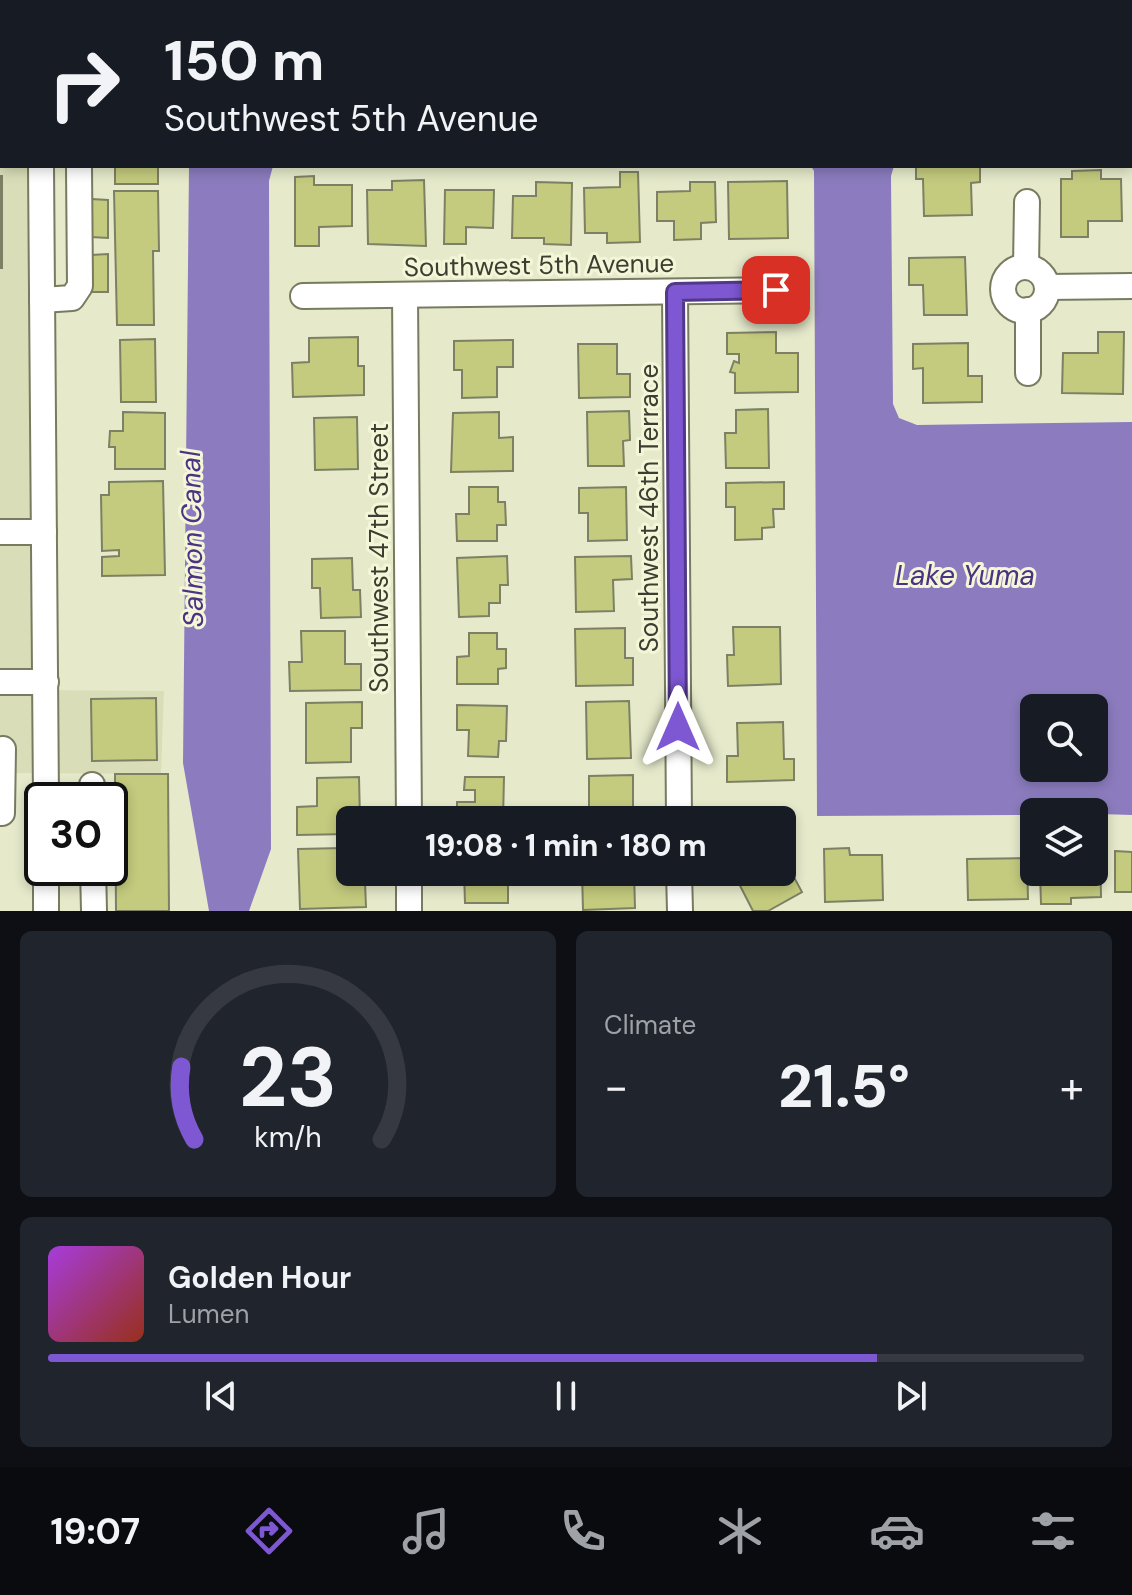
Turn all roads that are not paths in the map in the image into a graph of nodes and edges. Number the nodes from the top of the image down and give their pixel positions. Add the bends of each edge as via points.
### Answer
1 (41, 168) edge
2 (79, 168) edge
3 (1027, 202) dead end
4 (1026, 267) junction
5 (1132, 286) edge
6 (1047, 287) junction
7 (776, 290) dead end
8 (675, 292) junction
9 (405, 295) junction
10 (303, 296) dead end
11 (42, 300) junction
12 (1028, 310) junction
13 (1028, 373) dead end
14 (0, 532) edge
15 (44, 532) junction
16 (0, 682) edge
17 (46, 682) junction
18 (2, 749) edge
19 (46, 749) junction
20 (46, 782) edge
21 (409, 806) edge
22 (679, 806) edge
23 (0, 813) edge
24 (46, 886) edge
25 (93, 886) edge
26 (409, 886) edge
27 (679, 886) edge
28 (46, 911) edge
29 (94, 911) edge
30 (409, 911) edge
31 (680, 911) edge

1 - 11 street
2 - 11 street via 80,286 72,298
3 - 4 street
4 - 6 street via 1038,271
4 - 12 street via 1012,271 1003,289 1014,307
5 - 6 street
6 - 12 street via 1043,300
7 - 8 street, Southwest 5th Avenue
8 - 9 street, Southwest 5th Avenue
8 - 22 street, Southwest 46th Terrace
9 - 10 street, Southwest 5th Avenue
9 - 21 street, Southwest 47th Street
11 - 15 street
12 - 13 street
14 - 15 street
15 - 17 street
16 - 17 street
17 - 19 street
18 - 19 street
18 - 23 street
19 - 20 street
24 - 28 street
25 - 29 street
26 - 30 street
27 - 31 street

